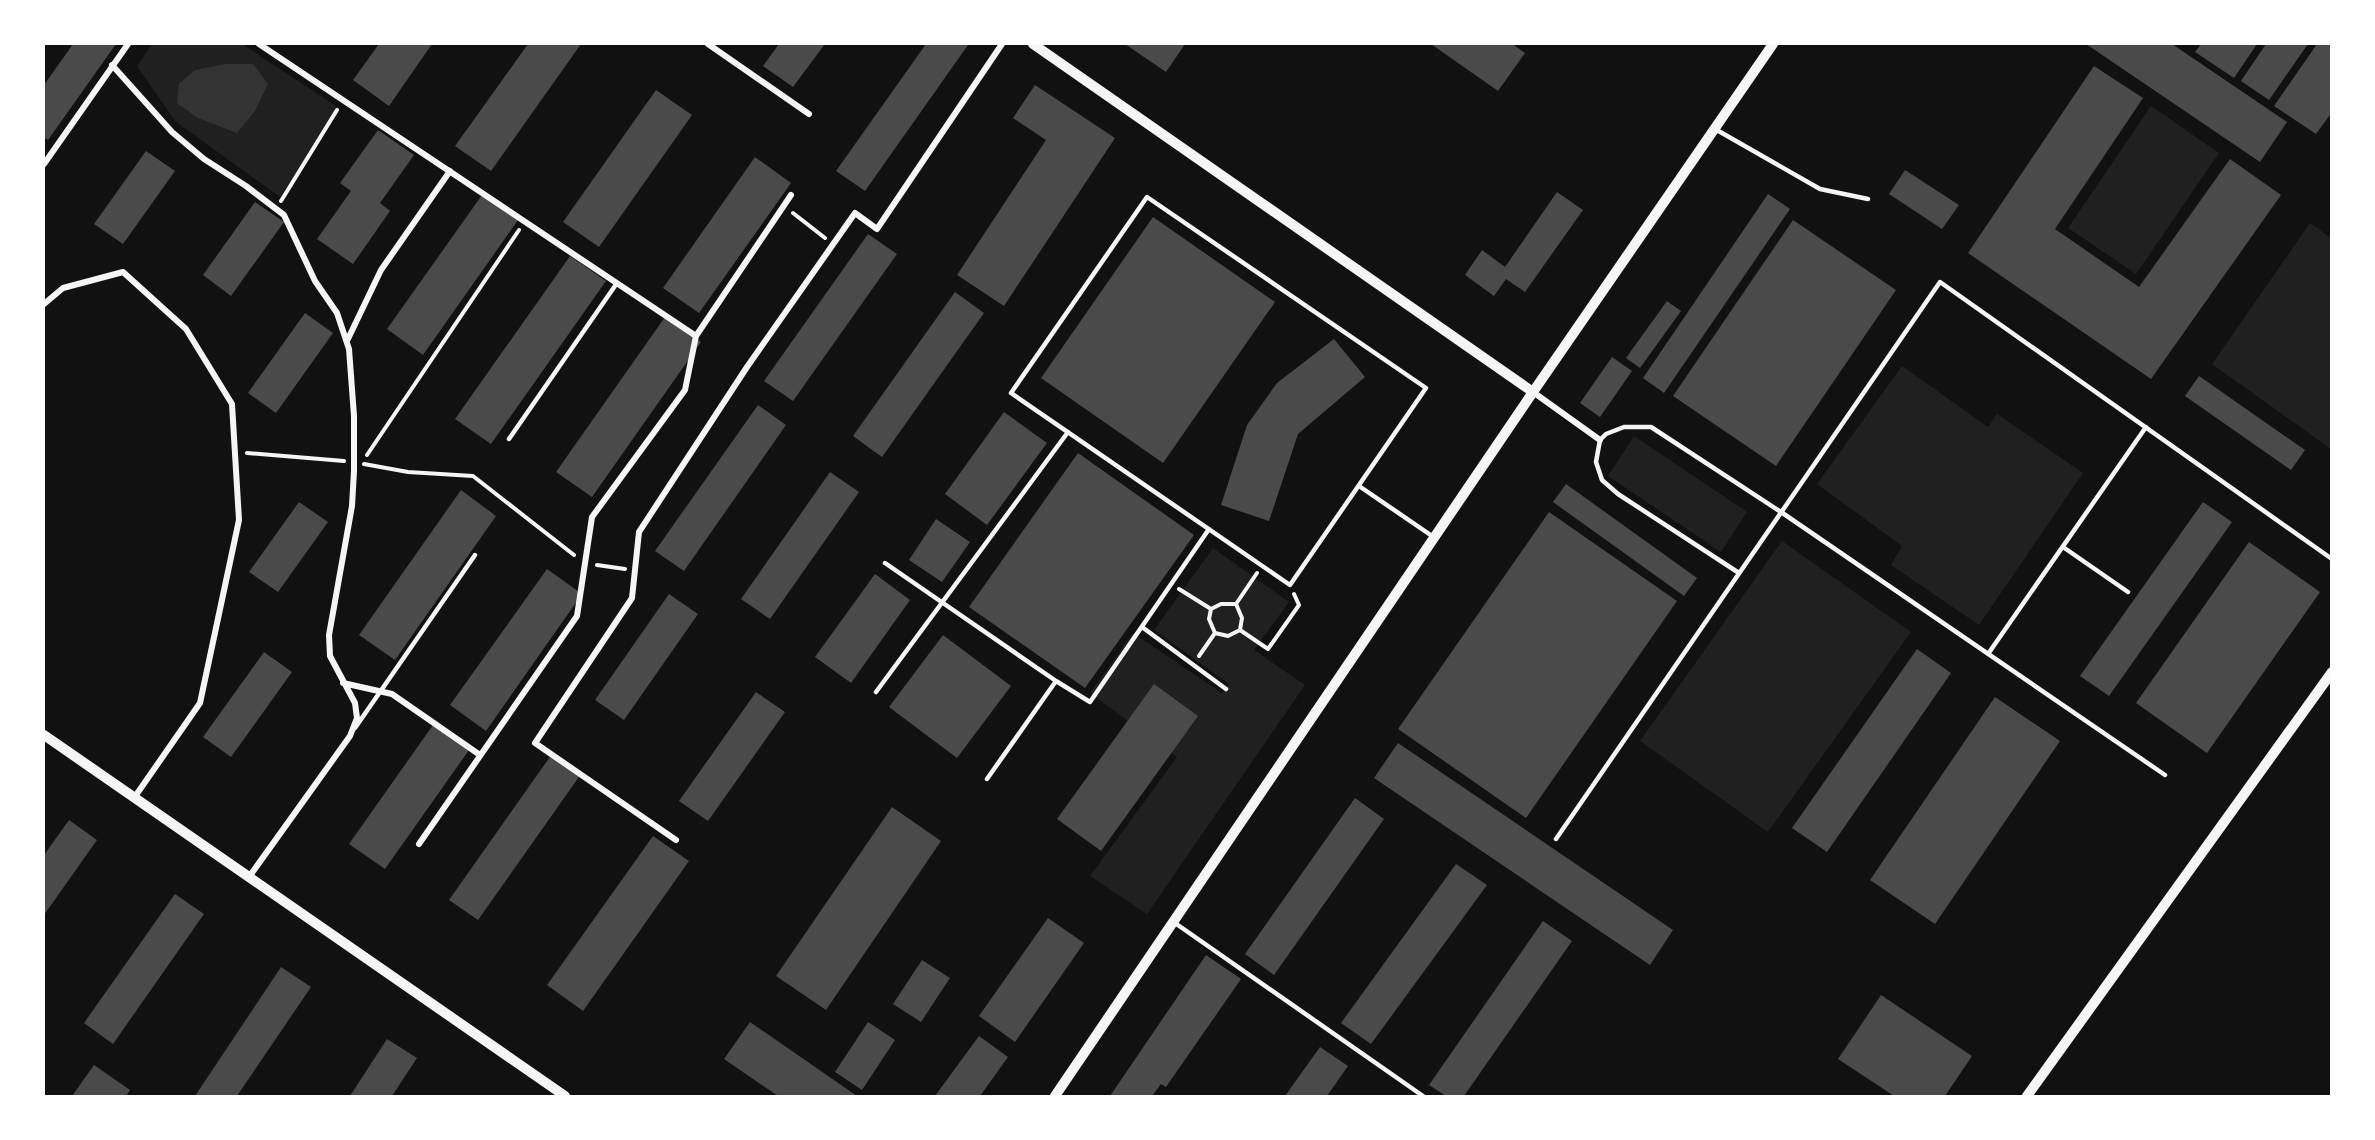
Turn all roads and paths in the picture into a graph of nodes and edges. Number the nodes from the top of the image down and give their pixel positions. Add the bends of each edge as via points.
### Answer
1 (128, 44) edge
2 (259, 44) edge
3 (708, 44) edge
4 (1002, 44) edge
5 (1033, 44) edge
6 (1772, 44) edge
7 (112, 65) junction
8 (344, 100) junction
9 (809, 114) dead end
10 (1715, 129) junction
11 (44, 164) edge
12 (450, 171) junction
13 (791, 195) dead end
14 (1868, 199) dead end
15 (784, 206) junction
16 (276, 209) junction
17 (525, 221) junction
18 (832, 244) junction
19 (617, 283) junction
20 (44, 304) edge
21 (696, 336) junction
22 (347, 341) junction
23 (1533, 392) junction
24 (2146, 427) junction
25 (1068, 432) junction
26 (509, 439) dead end
27 (1600, 440) junction
28 (235, 452) junction
29 (354, 462) junction
30 (1359, 486) junction
31 (1781, 512) junction
32 (1209, 529) junction
33 (1435, 538) junction
34 (2063, 547) junction
35 (475, 555) dead end
36 (2331, 559) edge
37 (885, 563) dead end
38 (585, 564) junction
39 (1262, 566) junction
40 (635, 570) junction
41 (1739, 573) junction
42 (1171, 584) junction
43 (1290, 585) junction
44 (2128, 592) dead end
45 (942, 602) junction
46 (1236, 603) junction
47 (1211, 609) junction
48 (1142, 627) junction
49 (1240, 630) junction
50 (1215, 633) junction
51 (1988, 654) junction
52 (1193, 665) junction
53 (2331, 672) edge
54 (1056, 681) junction
55 (343, 683) junction
56 (1226, 689) dead end
57 (381, 692) junction
58 (876, 692) dead end
59 (350, 736) junction
60 (45, 739) edge
61 (480, 755) junction
62 (2164, 775) dead end
63 (987, 779) dead end
64 (134, 798) junction
65 (1556, 839) dead end
66 (675, 840) dead end
67 (419, 844) dead end
68 (249, 877) junction
69 (1174, 923) junction
70 (565, 1096) edge
71 (1055, 1096) edge
72 (1424, 1096) edge
73 (2027, 1096) edge

1 - 7 street
2 - 8 street
3 - 9 street
4 - 18 street via 877,229 855,213
5 - 23 street
6 - 10 street
7 - 11 street
7 - 16 street via 172,132
8 - 12 street
8 - 16 path
10 - 14 lane via 1820,189
10 - 23 street
12 - 17 street
12 - 22 street via 381,270
13 - 15 street
15 - 18 path
15 - 21 street
16 - 22 street via 284,215 315,280 337,313
17 - 19 street
17 - 38 path via 362,463 408,472 472,476
18 - 40 street via 639,532
19 - 21 street
19 - 26 lane
20 - 28 street via 63,288 123,272 186,329 232,404
21 - 38 street via 685,390 592,517
22 - 29 street
23 - 27 street
23 - 33 street
24 - 31 lane via 1940,282
24 - 34 lane
24 - 36 lane
25 - 30 lane via 1011,393 1147,197 1426,388
25 - 32 lane
25 - 45 lane
27 - 31 lane via 1624,427 1651,427
27 - 41 lane via 1596,462 1602,480
28 - 29 path
28 - 64 street via 240,520 200,703
29 - 55 street via 352,506 329,635 330,656
30 - 33 lane
30 - 43 lane
31 - 41 lane
31 - 51 lane
32 - 39 lane
32 - 42 lane
33 - 69 street
34 - 44 lane
34 - 51 lane
35 - 57 lane
37 - 45 lane
38 - 40 path
38 - 61 street via 577,616
39 - 43 lane
39 - 46 path
40 - 66 street via 632,598 535,743
41 - 65 lane
42 - 47 path
42 - 48 lane
43 - 49 path via 1299,605 1268,648
45 - 54 lane
45 - 58 lane
46 - 47 path
46 - 49 path via 1242,618
47 - 50 path via 1209,619
48 - 52 lane
48 - 54 lane via 1090,702
49 - 50 path via 1228,636
50 - 52 path
51 - 62 lane
52 - 56 lane
53 - 73 street
54 - 63 lane
55 - 57 street
55 - 59 street via 355,703 357,718
57 - 59 lane
57 - 61 street via 392,694
59 - 68 street
60 - 64 street
61 - 67 street
64 - 68 street
68 - 70 street
69 - 71 street
69 - 72 lane

